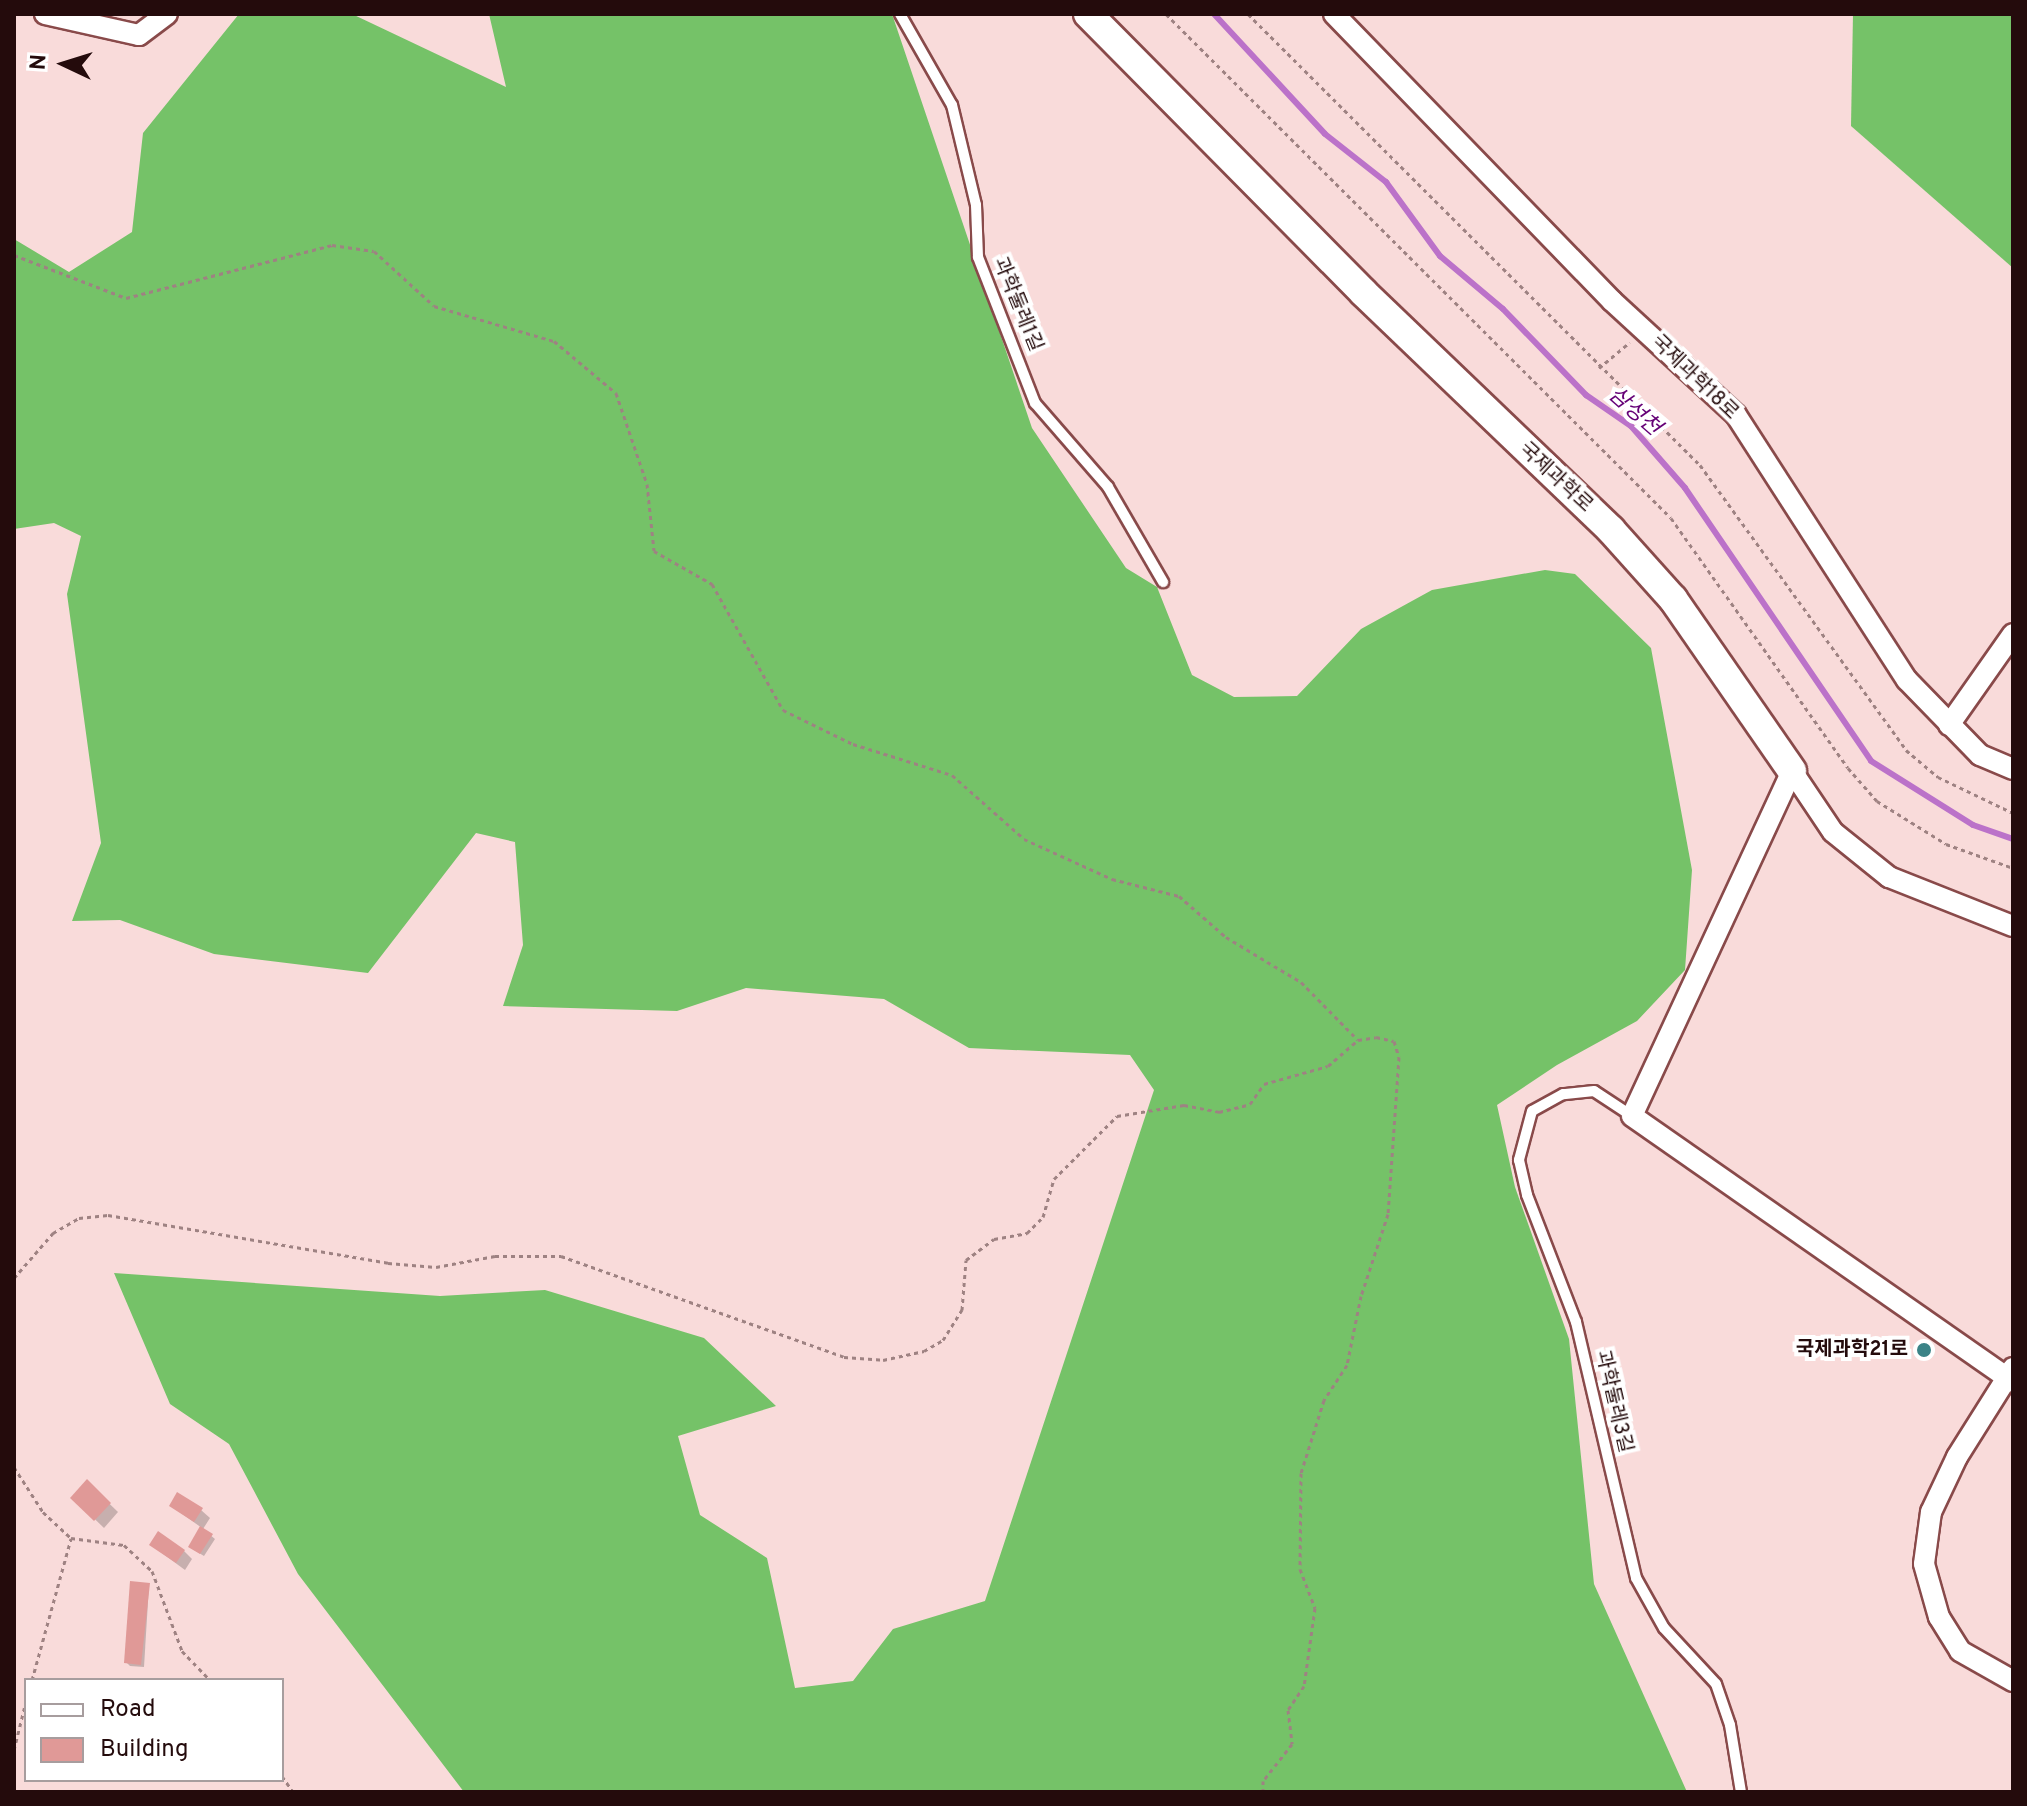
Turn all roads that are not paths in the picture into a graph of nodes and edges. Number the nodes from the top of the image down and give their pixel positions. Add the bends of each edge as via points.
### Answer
1 (45, 14) edge
2 (167, 14) edge
3 (900, 14) edge
4 (1088, 14) edge
5 (1334, 14) edge
6 (1163, 582) dead end
7 (2013, 634) edge
8 (1949, 725) junction
9 (2013, 769) edge
10 (1792, 771) junction
11 (2013, 926) edge
12 (1632, 1116) junction
13 (2011, 1376) edge
14 (2013, 1681) edge
15 (1741, 1792) edge

1 - 2 street via 139,35
3 - 6 lane, 과학둘레1길 via 952,105 976,205 978,257 1035,403 1108,487
4 - 10 street, 국제과학로 via 1364,293 1611,530 1673,599
5 - 8 street, 국제과학18로 via 1644,330 1736,415 1907,680
7 - 8 street
8 - 9 street, 국제과학18로 via 1980,755
10 - 11 street, 국제과학로 via 1833,832 1889,877
10 - 12 street
12 - 13 street
12 - 15 lane, 과학둘레3길 via 1594,1091 1563,1094 1532,1111 1519,1160 1527,1195 1576,1322 1636,1578 1664,1628 1716,1684 1730,1725
13 - 14 street via 1931,1512 1924,1564 1939,1617 1960,1651

